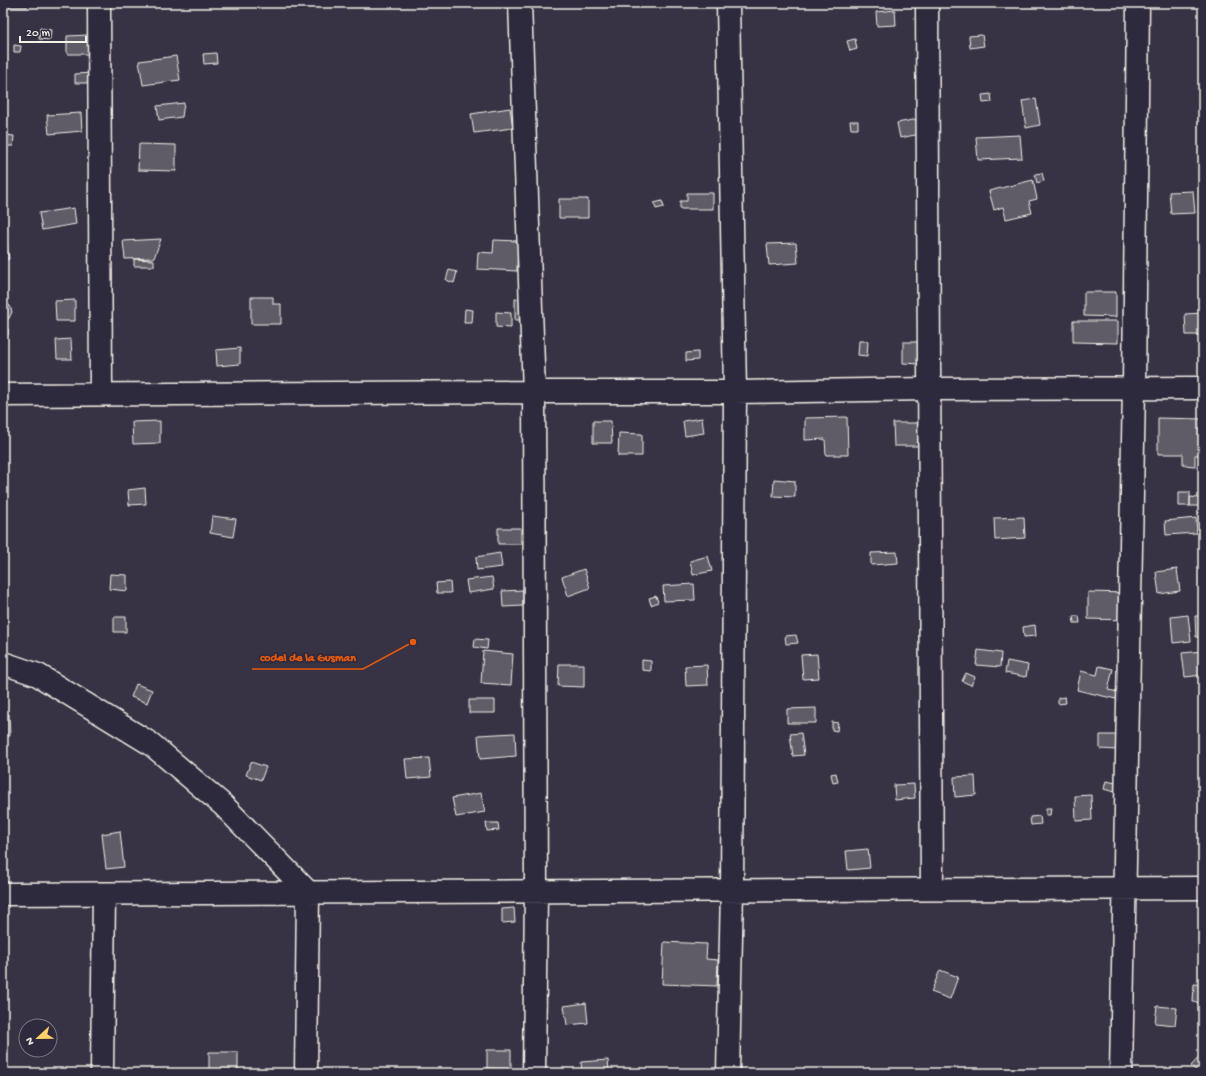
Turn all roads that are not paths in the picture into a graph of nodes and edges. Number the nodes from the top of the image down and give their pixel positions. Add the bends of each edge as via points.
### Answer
1 (99, 3) edge
2 (520, 3) edge
3 (728, 3) edge
4 (927, 3) edge
5 (1138, 3) edge
6 (1134, 388) junction
7 (1203, 388) edge
8 (929, 389) junction
9 (534, 392) junction
10 (735, 392) junction
11 (101, 394) junction
12 (3, 395) edge
13 (3, 663) edge
14 (1124, 888) junction
15 (1203, 888) edge
16 (932, 889) junction
17 (732, 890) junction
18 (536, 891) junction
19 (308, 892) junction
20 (3, 894) edge
21 (104, 894) junction
22 (102, 1073) edge
23 (306, 1073) edge
24 (534, 1073) edge
25 (728, 1073) edge
26 (1120, 1073) edge

1 - 11 street
2 - 9 street
3 - 10 street
4 - 8 street
5 - 6 street
6 - 7 street
6 - 8 street
6 - 14 street
8 - 10 street
8 - 16 street
9 - 10 street
9 - 11 street
9 - 18 street
10 - 17 street
11 - 12 street
13 - 19 street via 38,675 151,744 223,805
14 - 15 street
14 - 16 street
14 - 26 street
16 - 17 street
17 - 18 street
17 - 25 street
18 - 19 street
18 - 24 street
19 - 21 street
19 - 23 street
20 - 21 street
21 - 22 street

